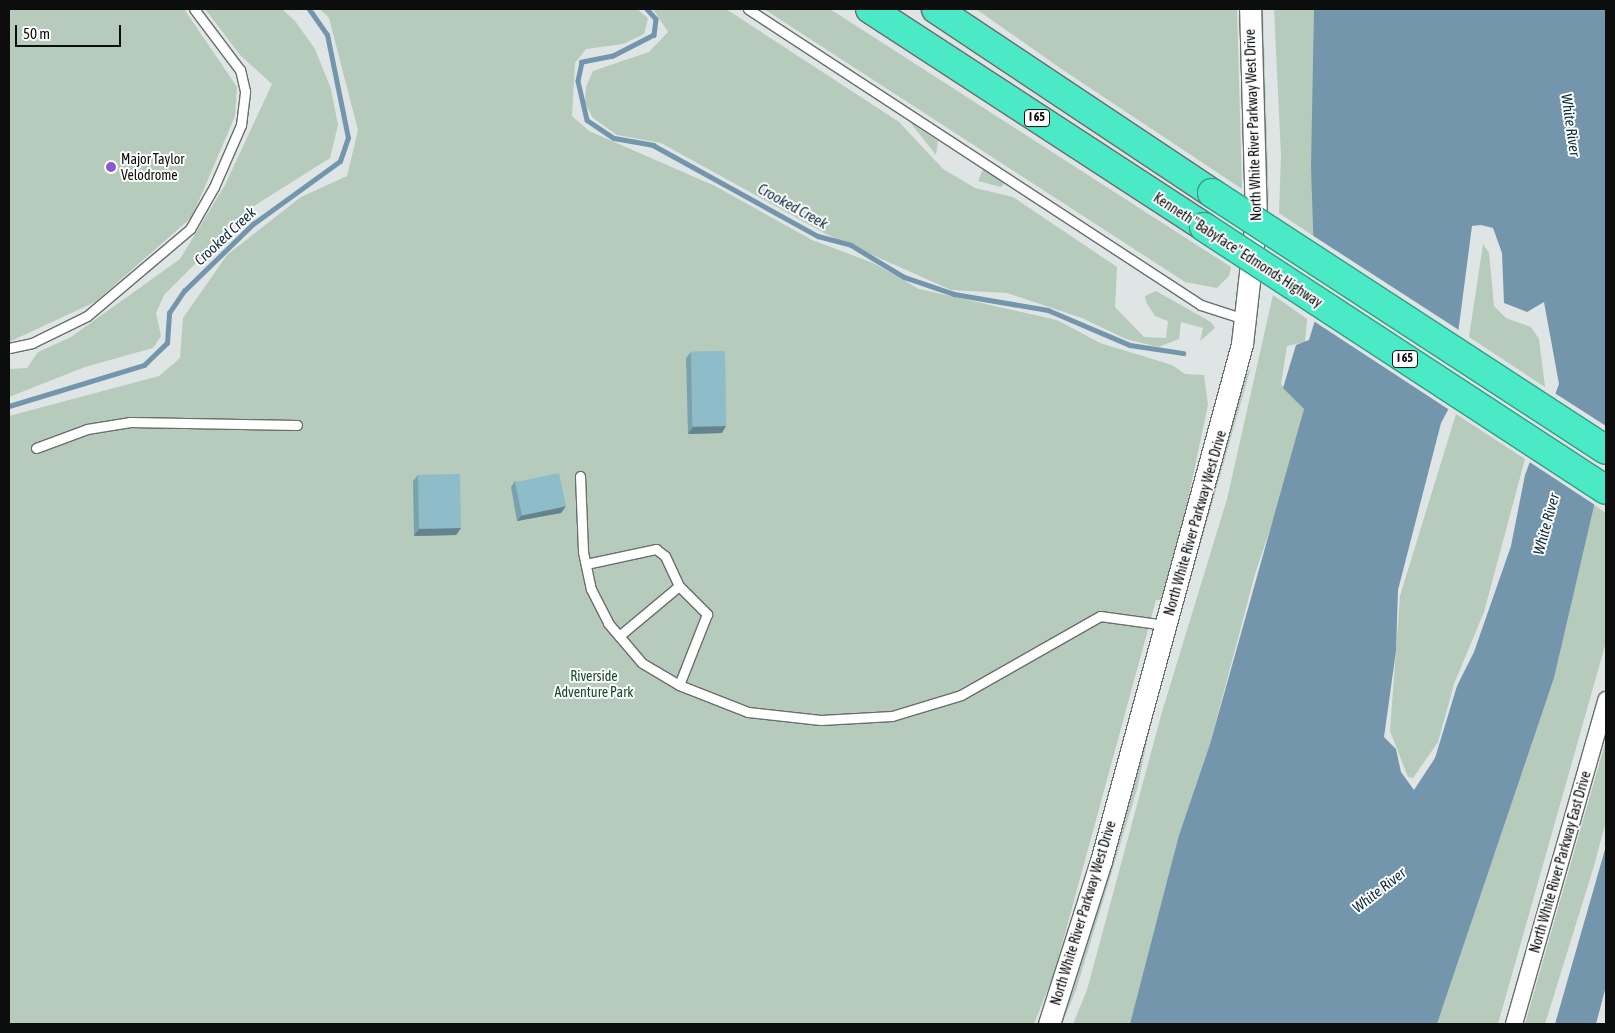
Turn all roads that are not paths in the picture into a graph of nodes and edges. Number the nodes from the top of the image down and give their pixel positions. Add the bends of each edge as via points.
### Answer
1 (194, 9) edge
2 (748, 9) edge
3 (870, 9) edge
4 (936, 9) edge
5 (1250, 9) edge
6 (1247, 320) junction
7 (9, 348) edge
8 (297, 425) dead end
9 (36, 448) dead end
10 (1606, 450) edge
11 (580, 476) dead end
12 (1606, 490) edge
13 (586, 564) junction
14 (679, 586) junction
15 (1165, 625) junction
16 (618, 636) junction
17 (679, 685) junction
18 (1606, 700) edge
19 (1049, 1024) edge
20 (1514, 1024) edge

1 - 7 lane via 240,70 245,91 241,125 214,188 190,229 87,316 32,343
2 - 6 lane via 1200,305
3 - 12 highway, Kenneth "Babyface" Edmonds Highway / I 65, bridge
4 - 10 highway, I 65, bridge
5 - 6 street, North White River Parkway West Drive via 1256,219
6 - 15 street, North White River Parkway West Drive via 1225,417
8 - 9 lane via 130,422 87,429
11 - 13 lane
13 - 14 lane via 656,549 665,556
13 - 16 lane via 591,589
14 - 16 lane
14 - 17 lane via 707,614
15 - 17 lane via 1100,616 961,695 892,716 820,720 748,712
15 - 19 street, North White River Parkway West Drive via 1095,878
16 - 17 lane via 642,663
18 - 20 street, North White River Parkway East Drive

